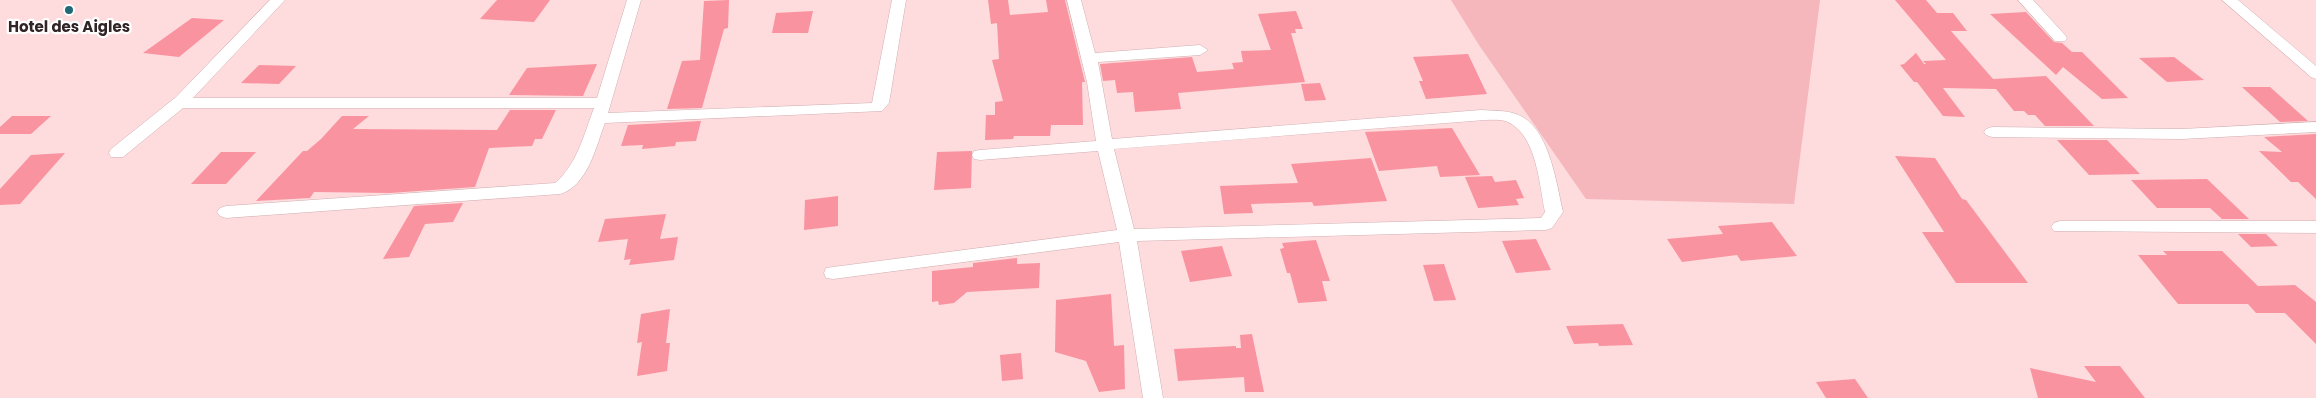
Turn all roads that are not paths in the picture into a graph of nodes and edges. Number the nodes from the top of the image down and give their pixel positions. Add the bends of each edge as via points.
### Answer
1 (278, 0) edge
2 (634, 0) edge
3 (899, 0) edge
4 (1074, 0) edge
5 (2025, 0) edge
6 (2229, 0) edge
7 (2060, 38) dead end
8 (1200, 50) dead end
9 (1089, 58) junction
10 (2316, 74) edge
11 (181, 103) junction
12 (604, 103) junction
13 (598, 118) junction
14 (2316, 127) edge
15 (1992, 132) dead end
16 (1105, 145) junction
17 (117, 153) dead end
18 (980, 155) dead end
19 (226, 212) dead end
20 (2060, 227) dead end
21 (2316, 227) edge
22 (1127, 235) junction
23 (833, 273) dead end
24 (1153, 398) edge

1 - 11 street
2 - 12 street
3 - 13 street via 881,103 876,108
4 - 9 street
5 - 7 street
6 - 10 street
8 - 9 street
9 - 16 street
11 - 12 street
11 - 17 street
12 - 13 street
13 - 19 street via 581,163 573,177 560,188
14 - 15 street via 2182,134
16 - 18 street
16 - 22 street
16 - 22 street via 1481,115 1512,118 1538,146 1554,212 1546,224
20 - 21 street
22 - 23 street
22 - 24 street

